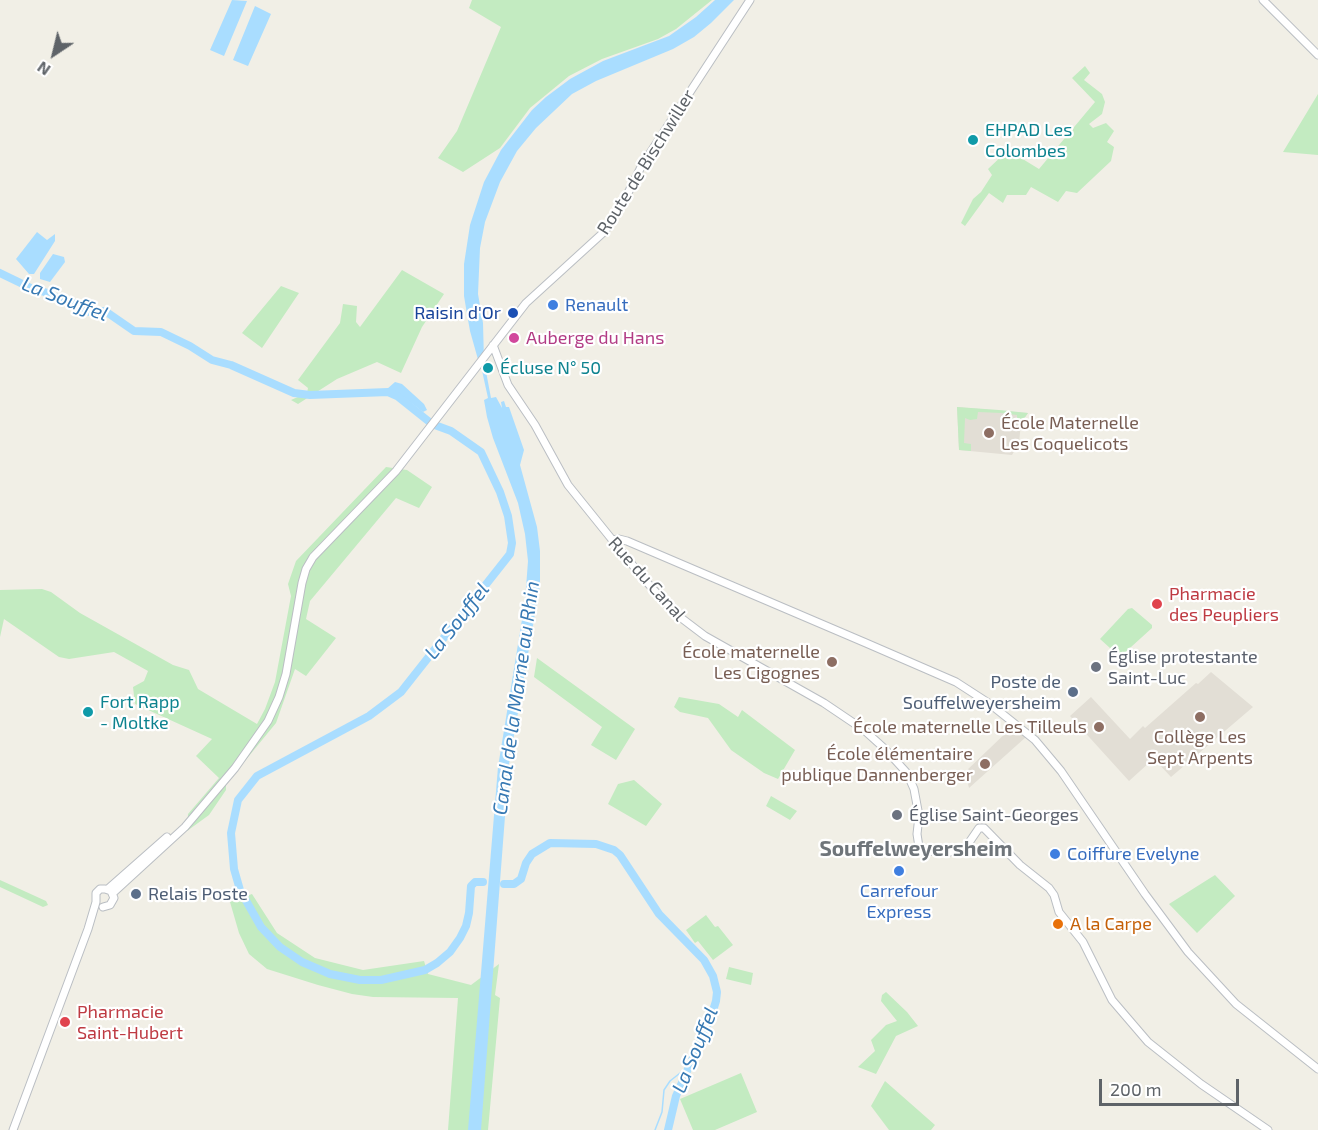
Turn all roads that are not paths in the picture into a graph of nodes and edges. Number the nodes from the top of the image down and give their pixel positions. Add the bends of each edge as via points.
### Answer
1 (750, 0) edge
2 (1263, 0) edge
3 (1318, 55) edge
4 (493, 345) junction
5 (612, 540) junction
6 (110, 891) junction
7 (100, 905) junction
8 (1318, 1069) edge
9 (13, 1130) edge
10 (1268, 1130) edge

1 - 4 street, Route de Bischwiller via 641,167 612,222 595,243 530,299
2 - 3 street
4 - 5 street, Rue du Canal via 508,385 568,485
4 - 6 street, Route de Bischwiller via 390,478 310,561 303,578 286,674 275,707 251,746 196,813
5 - 8 street via 627,541 956,682 990,704 1040,745 1073,785 1188,952 1230,998
5 - 10 street, Rue du Canal via 663,601 690,626 824,703 864,730 901,765 914,789 922,850 947,853 966,847 979,828 984,828 1049,888 1065,921 1083,942 1112,1000 1148,1042
6 - 7 street via 112,903
6 - 7 street via 98,891 95,896
7 - 9 street

